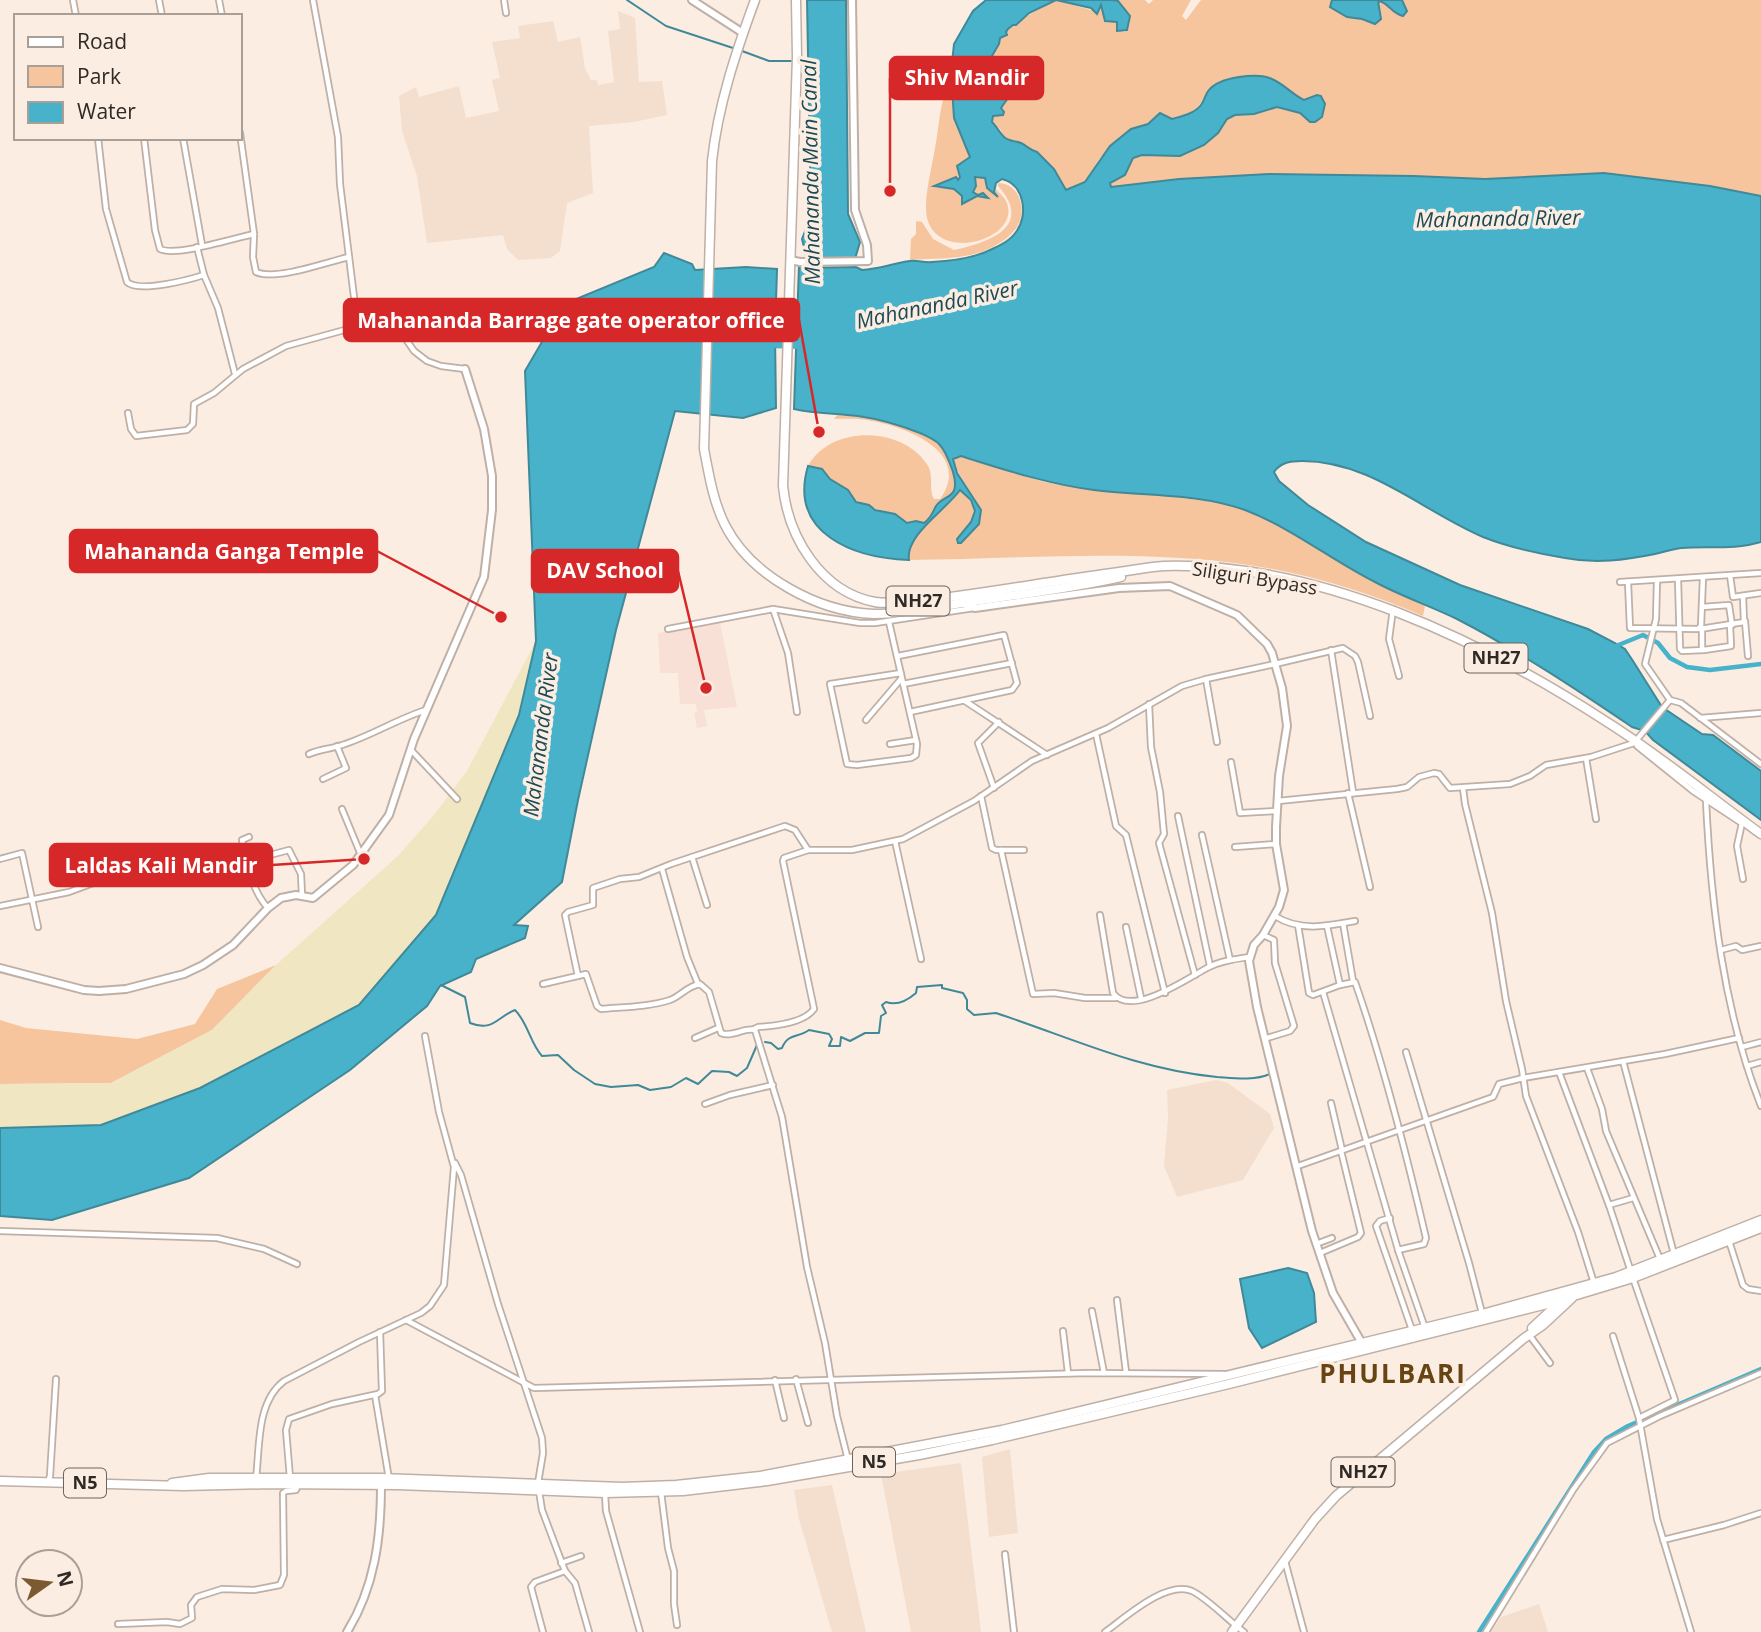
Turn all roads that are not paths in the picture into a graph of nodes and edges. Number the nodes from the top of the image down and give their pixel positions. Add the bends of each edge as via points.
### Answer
1 (313, 0) edge
2 (504, 0) edge
3 (692, 0) edge
4 (755, 0) edge
5 (796, 0) edge
6 (852, 0) edge
7 (506, 13) dead end
8 (742, 36) junction
9 (97, 140) edge
10 (144, 140) edge
11 (183, 140) edge
12 (241, 140) edge
13 (254, 233) junction
14 (199, 246) junction
15 (349, 257) junction
16 (789, 263) junction
17 (204, 275) junction
18 (359, 326) junction
19 (465, 369) joint
20 (235, 374) junction
21 (128, 414) dead end
22 (1193, 567) junction
23 (1761, 573) edge
24 (1730, 575) junction
25 (1703, 577) junction
26 (1678, 579) junction
27 (1657, 580) junction
28 (1620, 582) dead end
29 (1628, 582) junction
30 (1761, 593) edge
31 (1743, 596) junction
32 (1733, 597) junction
33 (962, 603) junction
34 (1729, 605) junction
35 (1702, 607) junction
36 (975, 608) junction
37 (772, 609) junction
38 (1393, 609) junction
39 (1745, 621) junction
40 (889, 622) junction
41 (1731, 625) junction
42 (668, 629) dead end
43 (1679, 629) junction
44 (1701, 629) junction
45 (1654, 630) junction
46 (1331, 650) junction
47 (1704, 650) junction
48 (898, 656) junction
49 (1748, 656) dead end
50 (1012, 663) junction
51 (1275, 664) junction
52 (1399, 676) dead end
53 (1206, 678) junction
54 (902, 679) junction
55 (964, 700) junction
56 (1668, 700) junction
57 (1149, 704) junction
58 (427, 710) junction
59 (797, 712) dead end
60 (910, 712) junction
61 (1761, 713) edge
62 (1370, 716) dead end
63 (1699, 718) junction
64 (866, 720) dead end
65 (999, 722) junction
66 (1096, 734) junction
67 (916, 740) junction
68 (1217, 743) dead end
69 (1635, 743) junction
70 (890, 744) dead end
71 (337, 746) junction
72 (410, 750) junction
73 (309, 754) dead end
74 (1047, 755) junction
75 (1586, 758) junction
76 (1231, 762) dead end
77 (1761, 764) edge
78 (323, 779) dead end
79 (993, 788) junction
80 (1463, 788) junction
81 (1350, 793) junction
82 (981, 796) junction
83 (457, 799) dead end
84 (1706, 801) junction
85 (1275, 804) junction
86 (342, 809) dead end
87 (1178, 816) dead end
88 (1596, 819) dead end
89 (1746, 825) junction
90 (1761, 834) edge
91 (1202, 835) dead end
92 (248, 837) dead end
93 (895, 841) junction
94 (1276, 844) junction
95 (1235, 847) dead end
96 (808, 850) junction
97 (1001, 850) junction
98 (1024, 850) dead end
99 (362, 855) junction
100 (692, 857) junction
101 (246, 858) junction
102 (0, 859) edge
103 (662, 869) junction
104 (1744, 879) dead end
105 (1370, 887) dead end
106 (302, 896) junction
107 (33, 900) junction
108 (706, 905) dead end
109 (0, 906) edge
110 (268, 908) junction
111 (1100, 915) dead end
112 (1275, 916) junction
113 (1355, 921) dead end
114 (1343, 923) junction
115 (1298, 925) junction
116 (1326, 926) junction
117 (38, 927) dead end
118 (1126, 927) dead end
119 (1263, 935) junction
120 (1761, 946) edge
121 (1721, 950) junction
122 (1249, 957) junction
123 (921, 959) dead end
124 (1230, 960) junction
125 (1210, 966) junction
126 (0, 968) edge
127 (578, 975) junction
128 (1195, 975) junction
129 (1353, 981) junction
130 (543, 984) dead end
131 (698, 984) junction
132 (1340, 985) junction
133 (1323, 992) junction
134 (1165, 993) junction
135 (1116, 998) junction
136 (1141, 998) junction
137 (718, 1028) junction
138 (754, 1029) junction
139 (425, 1035) dead end
140 (695, 1038) dead end
141 (1267, 1038) junction
142 (1739, 1038) junction
143 (1761, 1042) edge
144 (1742, 1047) junction
145 (1406, 1052) dead end
146 (1623, 1061) junction
147 (1761, 1062) edge
148 (1747, 1066) junction
149 (1587, 1068) junction
150 (1559, 1072) junction
151 (1523, 1078) junction
152 (773, 1085) junction
153 (1331, 1103) dead end
154 (705, 1104) dead end
155 (1761, 1106) edge
156 (1427, 1119) junction
157 (1399, 1129) junction
158 (1367, 1141) junction
159 (1342, 1150) junction
160 (452, 1156) junction
161 (1298, 1166) junction
162 (1633, 1198) junction
163 (1609, 1205) junction
164 (1390, 1218) junction
165 (1761, 1220) edge
166 (1761, 1228) edge
167 (0, 1231) edge
168 (1332, 1238) dead end
169 (1729, 1240) junction
170 (1317, 1244) junction
171 (1398, 1250) junction
172 (1320, 1252) junction
173 (1674, 1255) junction
174 (1660, 1261) junction
175 (297, 1264) dead end
176 (1632, 1275) junction
177 (1594, 1284) junction
178 (1761, 1291) edge
179 (1571, 1294) junction
180 (1118, 1300) dead end
181 (1562, 1300) junction
182 (1533, 1308) junction
183 (1092, 1311) dead end
184 (1482, 1314) junction
185 (406, 1320) junction
186 (1538, 1322) junction
187 (1352, 1328) junction
188 (1425, 1328) junction
189 (380, 1331) junction
190 (1063, 1331) dead end
191 (1412, 1331) junction
192 (1613, 1335) dead end
193 (1527, 1336) junction
194 (1364, 1346) junction
195 (1354, 1349) junction
196 (1550, 1363) dead end
197 (1126, 1372) junction
198 (1068, 1373) junction
199 (1104, 1373) junction
200 (1761, 1373) edge
201 (1235, 1374) junction
202 (56, 1379) dead end
203 (796, 1379) junction
204 (830, 1379) junction
205 (775, 1380) junction
206 (526, 1385) junction
207 (375, 1395) junction
208 (783, 1418) dead end
209 (1639, 1418) junction
210 (808, 1423) dead end
211 (1640, 1425) junction
212 (848, 1460) junction
213 (256, 1478) junction
214 (290, 1478) junction
215 (0, 1481) edge
216 (271, 1481) junction
217 (384, 1481) junction
218 (47, 1482) junction
219 (169, 1483) junction
220 (298, 1484) junction
221 (540, 1488) junction
222 (661, 1491) junction
223 (605, 1493) junction
224 (1761, 1513) edge
225 (1663, 1540) junction
226 (1005, 1554) dead end
227 (581, 1556) dead end
228 (1285, 1560) junction
229 (561, 1563) junction
230 (565, 1571) junction
231 (118, 1624) dead end
232 (677, 1625) dead end
233 (1234, 1629) edge
234 (347, 1632) edge
235 (543, 1632) edge
236 (590, 1632) edge
237 (640, 1632) edge
238 (1014, 1632) edge
239 (1105, 1632) edge
240 (1244, 1632) edge
241 (1304, 1632) edge
242 (1486, 1632) edge
243 (1690, 1632) edge

1 - 15 street via 338,137
2 - 7 street
3 - 8 main road
4 - 8 highway
5 - 16 highway, NH27
6 - 16 main road via 855,211 868,261
8 - 33 highway, NH27 via 716,131 704,449 711,491 734,539 772,577 812,601 874,614
9 - 17 street via 106,209 127,282 140,287
10 - 14 street via 158,247 167,251
11 - 14 street
12 - 13 street
13 - 14 street
13 - 15 street via 254,264 260,275
14 - 17 street
15 - 18 street
16 - 22 highway, Siliguri Bypass / NH27 via 785,502 797,537 819,570 837,586 877,602 913,602 1163,566
17 - 20 street
18 - 19 street via 394,330 427,361
18 - 20 street via 286,346
19 - 58 main road via 484,429 492,476 487,562 480,592
20 - 21 street via 194,404 193,424 187,430 136,436
22 - 33 highway, NH27
22 - 38 highway, Siliguri Bypass / NH27 via 1280,577
23 - 24 street
24 - 25 street
24 - 32 street
25 - 26 street
25 - 35 street
26 - 27 street
26 - 43 street
27 - 29 street
27 - 45 street
28 - 29 street
29 - 45 street via 1629,627
30 - 31 street
31 - 32 street
31 - 39 street
32 - 34 street
33 - 36 main road
34 - 35 street
34 - 41 street
35 - 44 street
36 - 40 street
36 - 51 main road via 1119,588 1170,586 1237,615 1267,644
37 - 40 street via 860,623
37 - 42 street
37 - 59 street via 788,653
38 - 52 street via 1389,639
38 - 69 highway, Siliguri Bypass / NH27 via 1578,703
39 - 41 street
39 - 49 street
40 - 48 street
41 - 44 street
41 - 47 street via 1730,647
43 - 44 street
43 - 45 street
43 - 47 street via 1681,650
44 - 47 street
45 - 56 street via 1646,666
46 - 51 street
46 - 62 street via 1343,648 1356,658
46 - 81 street
48 - 50 street via 1004,635
48 - 54 street
50 - 54 street
50 - 55 street via 1015,689
51 - 53 street
51 - 85 main road via 1287,726
53 - 57 street
53 - 68 street
54 - 60 street
54 - 64 street
54 - 67 street via 830,684 845,761 857,765 911,758 916,755
55 - 60 street
55 - 65 street
56 - 63 street via 1681,703
56 - 69 street
57 - 66 street
57 - 128 street via 1164,834 1159,843
58 - 71 street
58 - 72 main road
60 - 67 street
61 - 63 street
63 - 77 street
65 - 74 street
65 - 79 street via 978,743
66 - 74 street
66 - 134 street via 1117,828 1126,835
67 - 70 street
69 - 75 street
69 - 84 street
69 - 89 highway, Siliguri Bypass / NH27
71 - 73 street
71 - 78 street via 346,768
72 - 83 street
72 - 99 main road via 393,806
74 - 79 street
75 - 80 street via 1546,765 1510,784
75 - 88 street
76 - 85 street via 1240,813
79 - 82 street
80 - 81 street via 1448,788 1434,773 1407,787
80 - 151 street
81 - 85 street
81 - 105 street
82 - 93 street
82 - 97 street via 992,848
84 - 89 street
84 - 121 street
85 - 94 main road
86 - 99 street
87 - 125 street
89 - 90 highway, Siliguri Bypass / NH27
89 - 104 street via 1737,846
91 - 124 street
92 - 101 street via 242,840
93 - 96 street via 852,850
93 - 123 street
94 - 95 street
94 - 112 main road via 1283,890
96 - 100 street via 788,825
96 - 138 street via 783,861 814,1011
97 - 98 street
97 - 135 street via 1033,994
99 - 106 main road via 313,898
100 - 103 street
100 - 108 street
101 - 106 street via 289,850 301,874
101 - 107 street via 216,865 191,847 75,890
101 - 110 street via 258,895
102 - 107 street via 22,853
103 - 127 street via 593,888 593,906 566,913
103 - 131 street
106 - 110 main road via 286,896
107 - 109 street
107 - 117 street
110 - 126 main road via 233,945 204,965 126,989 85,990
111 - 135 street
112 - 115 street
112 - 119 main road
113 - 114 street
114 - 116 street
114 - 129 street
115 - 116 street
115 - 133 street via 1309,993
116 - 132 street
118 - 136 street
119 - 122 main road
119 - 141 street via 1274,940 1279,979 1294,1026
120 - 121 street
121 - 142 street
122 - 124 street
122 - 141 main road
124 - 125 street
125 - 128 street
127 - 130 street
127 - 131 street via 587,976 601,1009 671,1000
128 - 134 street
129 - 132 street
129 - 157 street
131 - 137 street via 709,992
132 - 133 street
133 - 158 street
134 - 136 street
135 - 136 street
137 - 138 street via 724,1035
137 - 140 street
138 - 152 street
139 - 160 street
141 - 161 main road
142 - 144 street
142 - 146 street
143 - 144 street
144 - 148 street
145 - 156 street
146 - 149 street
146 - 173 street
147 - 148 street
148 - 155 street
149 - 150 street
149 - 162 street
150 - 151 street
150 - 163 street
151 - 156 street via 1497,1085 1493,1097
151 - 177 street
152 - 154 street
152 - 204 street
153 - 159 street
156 - 157 street
156 - 184 street
157 - 158 street
157 - 171 street via 1426,1238 1424,1244
158 - 159 street
158 - 164 street
159 - 161 street
159 - 172 street via 1362,1233
160 - 185 street via 455,1181 446,1281 430,1306
160 - 206 street
161 - 170 main road
162 - 163 street
162 - 174 street
163 - 176 street
164 - 171 street
164 - 191 street via 1376,1226
165 - 173 highway, NH27
166 - 169 highway, NH27
167 - 175 street via 217,1238 270,1251
168 - 170 street
169 - 176 highway, NH27
169 - 178 street via 1743,1285
170 - 172 main road
171 - 188 street
172 - 187 main road
173 - 174 highway, NH27
174 - 176 highway, NH27
176 - 177 highway, NH27
176 - 179 highway, NH27
176 - 209 street via 1675,1400
177 - 179 highway, NH27
179 - 181 highway, NH27
179 - 184 highway, N5
179 - 193 highway, NH27
180 - 197 street
181 - 182 highway, N5
181 - 186 highway, NH27
182 - 186 highway
182 - 194 highway, N5
183 - 199 street
184 - 188 highway, N5
185 - 189 street
185 - 206 street
186 - 193 highway, NH27
187 - 194 main road
187 - 195 main road
188 - 191 highway, N5
189 - 207 street via 382,1391
189 - 213 street via 276,1388 265,1409
190 - 198 street
191 - 194 highway, N5
192 - 209 street
193 - 196 street
193 - 228 highway, NH27 via 1341,1491
194 - 195 highway, N5
195 - 201 highway, N5
195 - 222 highway, N5 via 940,1451 766,1481
197 - 199 street
197 - 201 street
198 - 199 street
198 - 204 street
200 - 211 street
201 - 212 highway, N5 via 1002,1430
202 - 218 street
203 - 204 street
203 - 205 street
203 - 210 street
204 - 212 street
205 - 206 street
205 - 208 street
206 - 221 street via 544,1449
207 - 214 street via 289,1419
207 - 217 street
209 - 211 street
211 - 225 street
211 - 242 street via 1607,1443 1595,1459
212 - 221 highway, N5 via 676,1485
213 - 216 highway, N5
213 - 219 highway, N5
214 - 216 highway, N5
214 - 217 highway, N5
215 - 218 highway, N5
216 - 219 highway, N5
216 - 220 highway, N5
217 - 220 highway, N5
217 - 221 highway, N5
217 - 234 main road via 378,1548 369,1584
218 - 219 highway, N5
220 - 231 street via 296,1490 283,1493 284,1575 280,1585 222,1589 197,1597 191,1605 191,1619 180,1624
221 - 223 highway, N5
221 - 229 street via 542,1510
222 - 223 highway, N5
222 - 232 street
223 - 237 street
224 - 225 street
225 - 243 street
226 - 238 street
227 - 229 street
228 - 233 highway, NH27
228 - 241 street
229 - 230 street
230 - 235 street via 531,1587
230 - 236 street via 575,1583
233 - 239 street via 1197,1595 1177,1589
233 - 240 street

